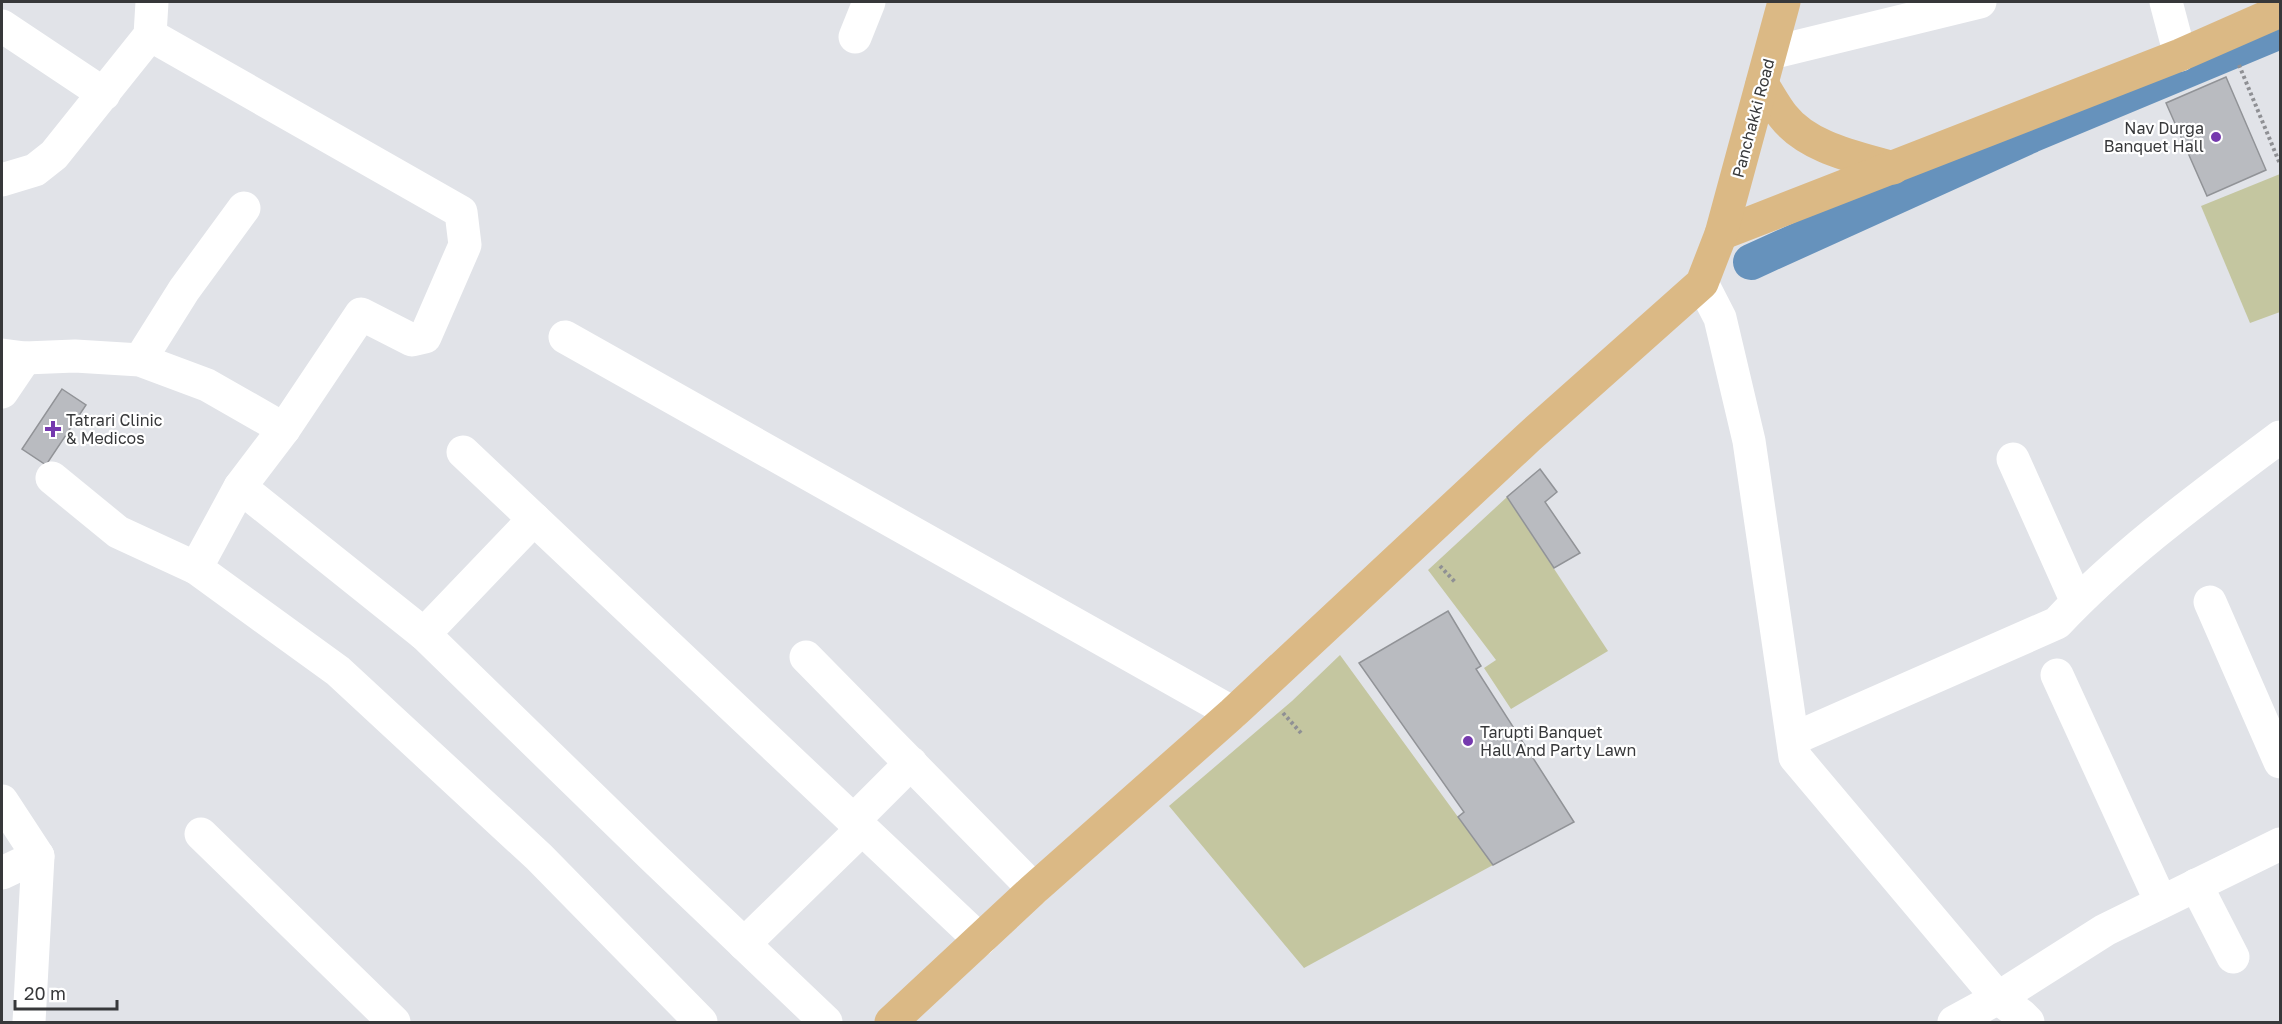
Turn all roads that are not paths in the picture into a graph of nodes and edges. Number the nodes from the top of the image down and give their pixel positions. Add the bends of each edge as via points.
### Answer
1 (152, 2) edge
2 (869, 2) edge
3 (1784, 2) edge
4 (1980, 2) edge
5 (2166, 2) edge
6 (2280, 11) edge
7 (2, 26) edge
8 (150, 36) junction
9 (855, 37) dead end
10 (2180, 55) junction
11 (1767, 69) junction
12 (104, 94) junction
13 (1893, 168) junction
14 (2, 180) edge
15 (244, 208) dead end
16 (1721, 234) junction
17 (1702, 283) junction
18 (565, 337) dead end
19 (13, 357) edge
20 (140, 360) junction
21 (2, 392) edge
22 (284, 429) junction
23 (2280, 437) edge
24 (463, 452) dead end
25 (2013, 459) dead end
26 (52, 478) dead end
27 (240, 487) junction
28 (534, 519) junction
29 (196, 568) junction
30 (2077, 602) junction
31 (2210, 602) dead end
32 (424, 634) junction
33 (807, 657) dead end
34 (2057, 675) dead end
35 (1233, 713) junction
36 (1793, 739) junction
37 (911, 762) junction
38 (2280, 762) edge
39 (2, 801) edge
40 (857, 825) junction
41 (201, 834) dead end
42 (2280, 844) edge
43 (38, 856) junction
44 (2, 873) edge
45 (2196, 885) junction
46 (1034, 889) junction
47 (2161, 902) junction
48 (980, 940) junction
49 (744, 945) junction
50 (2233, 957) dead end
51 (1998, 998) junction
52 (28, 1023) edge
53 (394, 1023) edge
54 (701, 1023) edge
55 (826, 1023) edge
56 (891, 1023) edge
57 (1954, 1023) edge
58 (2028, 1023) edge

1 - 8 street
2 - 9 street
3 - 11 main road, Panchakki Road
4 - 11 street
5 - 10 street
6 - 10 main road
7 - 12 street
8 - 12 street
8 - 22 street via 461,212 465,245 424,337 412,340 361,314
10 - 13 main road
11 - 13 main road via 1784,117 1807,138
11 - 16 main road, Panchakki Road
12 - 14 street via 54,154 35,170
13 - 16 main road
15 - 20 street via 184,290
16 - 17 main road, Panchakki Road
17 - 35 main road
17 - 36 street via 1720,318 1749,441
18 - 35 street
19 - 20 street
19 - 21 street
20 - 22 street via 207,385
22 - 27 street
23 - 30 street via 2155,531
24 - 28 street
25 - 30 street
26 - 29 street via 118,532
27 - 29 street
27 - 32 street
28 - 32 street
28 - 40 street
29 - 54 street via 338,671 539,857
30 - 36 street via 2057,623
31 - 38 street
32 - 49 street
33 - 37 street
34 - 47 street
35 - 46 main road
36 - 51 street via 1795,757
37 - 40 street
37 - 46 street
39 - 43 street
40 - 48 street
40 - 49 street
41 - 53 street
42 - 45 street
43 - 44 street
43 - 52 street
45 - 47 street
45 - 50 street
46 - 48 main road
47 - 51 street via 2105,930
48 - 56 main road
49 - 55 street
51 - 57 street
51 - 58 street

